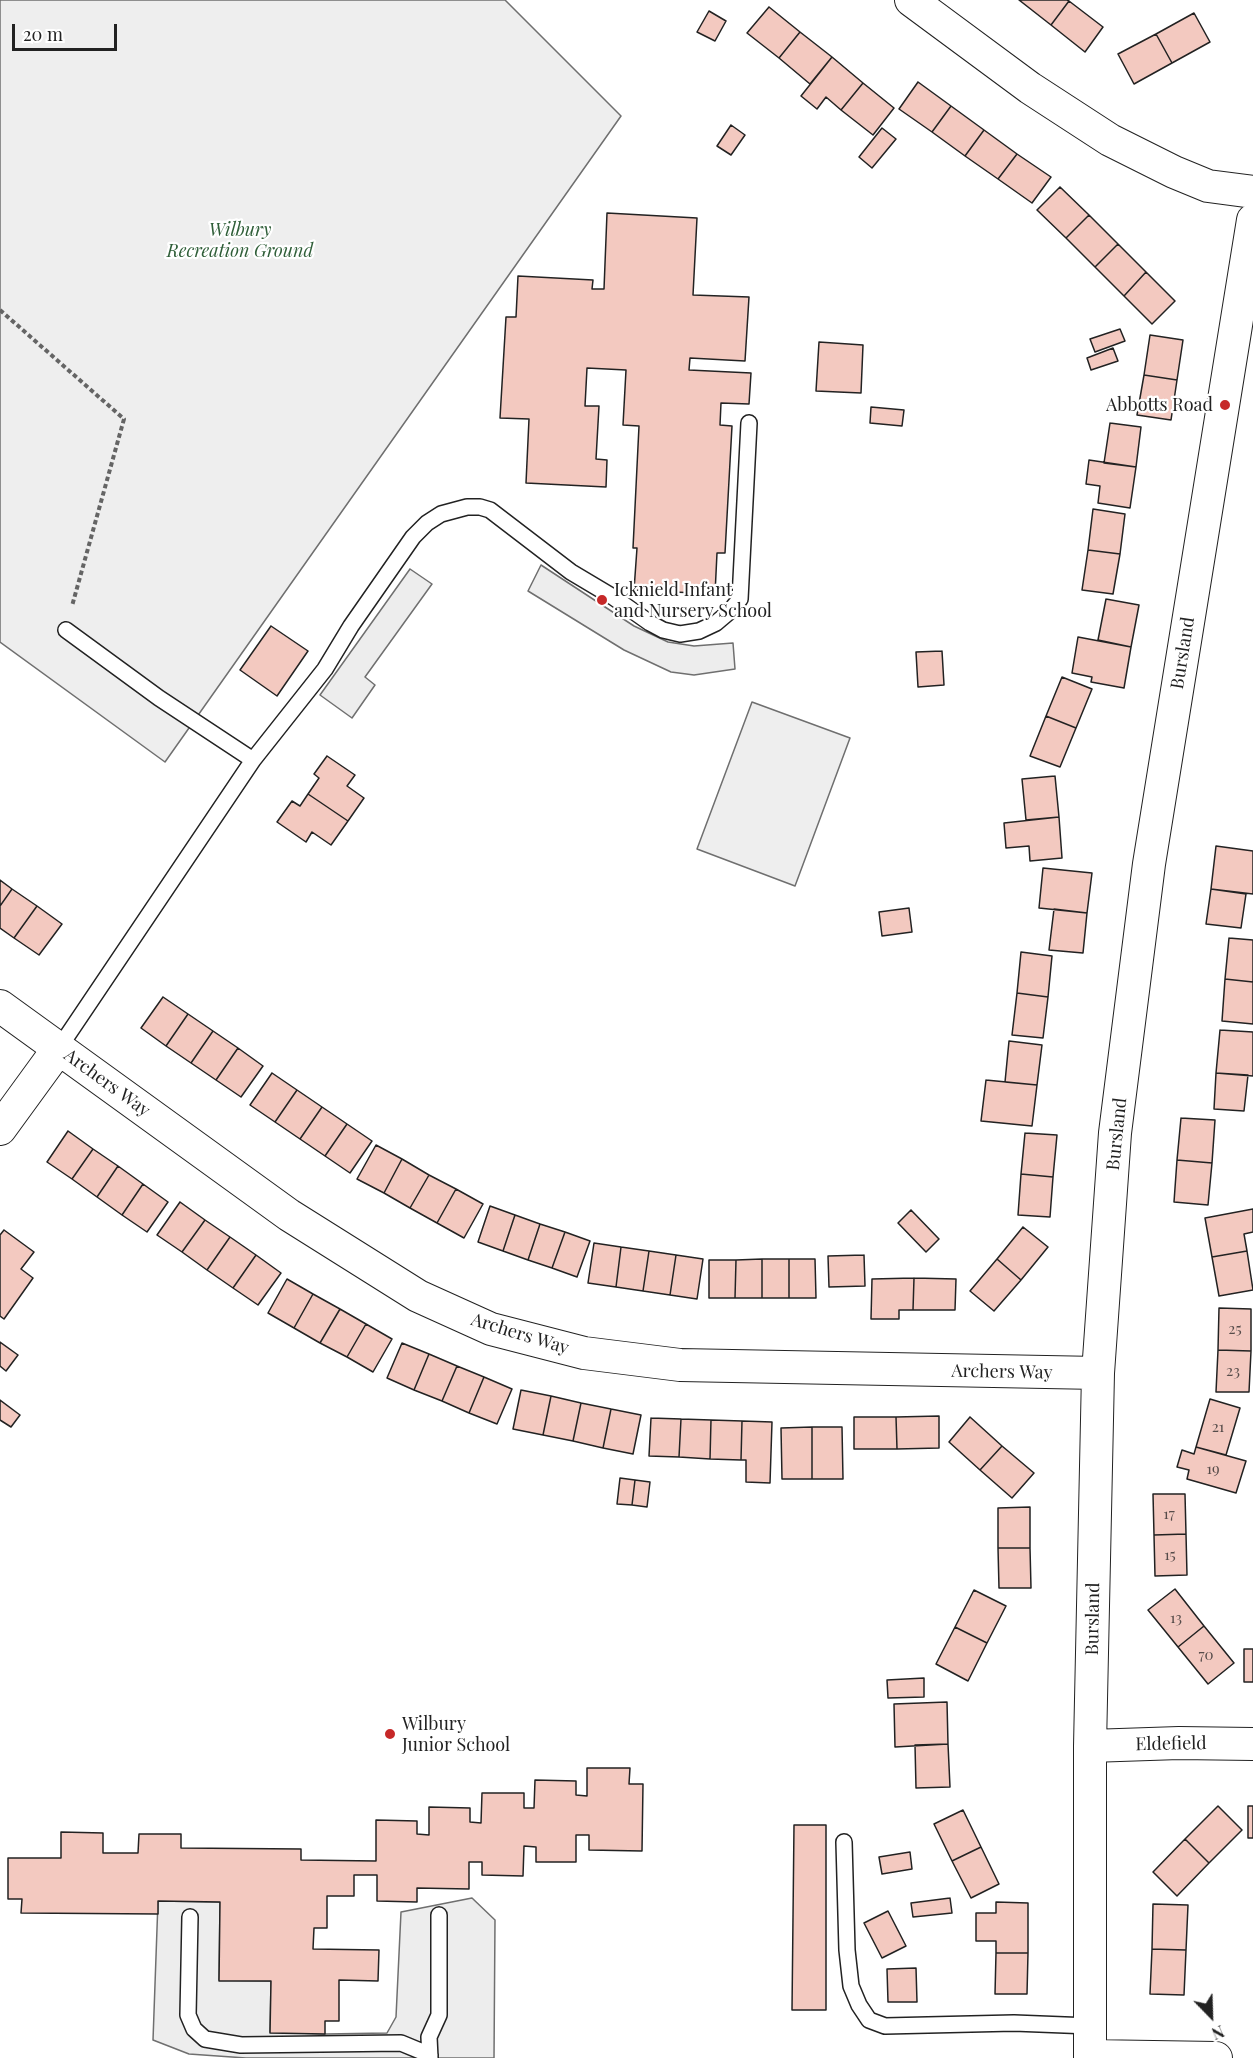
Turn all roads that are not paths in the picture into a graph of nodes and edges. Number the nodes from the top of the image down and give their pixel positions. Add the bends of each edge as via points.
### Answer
1 (911, 0) edge
2 (1253, 192) edge
3 (1253, 220) edge
4 (749, 423) dead end
5 (66, 630) road end
6 (253, 760) junction
7 (0, 1006) edge
8 (59, 1048) junction
9 (0, 1129) edge
10 (1098, 1373) junction
11 (1253, 1744) edge
12 (1090, 1746) junction
13 (844, 1842) dead end
14 (439, 1915) dead end
15 (190, 1917) dead end
16 (1090, 2025) junction
17 (430, 2056) edge
18 (1090, 2057) edge
19 (1216, 2058) edge

1 - 2 street via 1030,88 1110,140 1208,186
3 - 10 street, Bursland via 1149,864 1115,1133
4 - 6 lane via 740,599 716,624 680,634 663,630 571,572 490,510 454,510 434,518 413,537 325,669
5 - 6 lane
6 - 8 lane
7 - 8 street, Archers Way
8 - 9 street
8 - 10 street, Archers Way via 289,1215 418,1296 492,1329 584,1353 680,1365
10 - 12 street, Bursland
11 - 12 street, Eldefield
12 - 16 street, Bursland
13 - 16 lane via 851,1986 868,2019 885,2026
14 - 17 lane via 440,2015 429,2037
15 - 17 lane via 188,2015 194,2029 205,2039 241,2045 401,2043
16 - 18 street, Bursland
18 - 19 street

